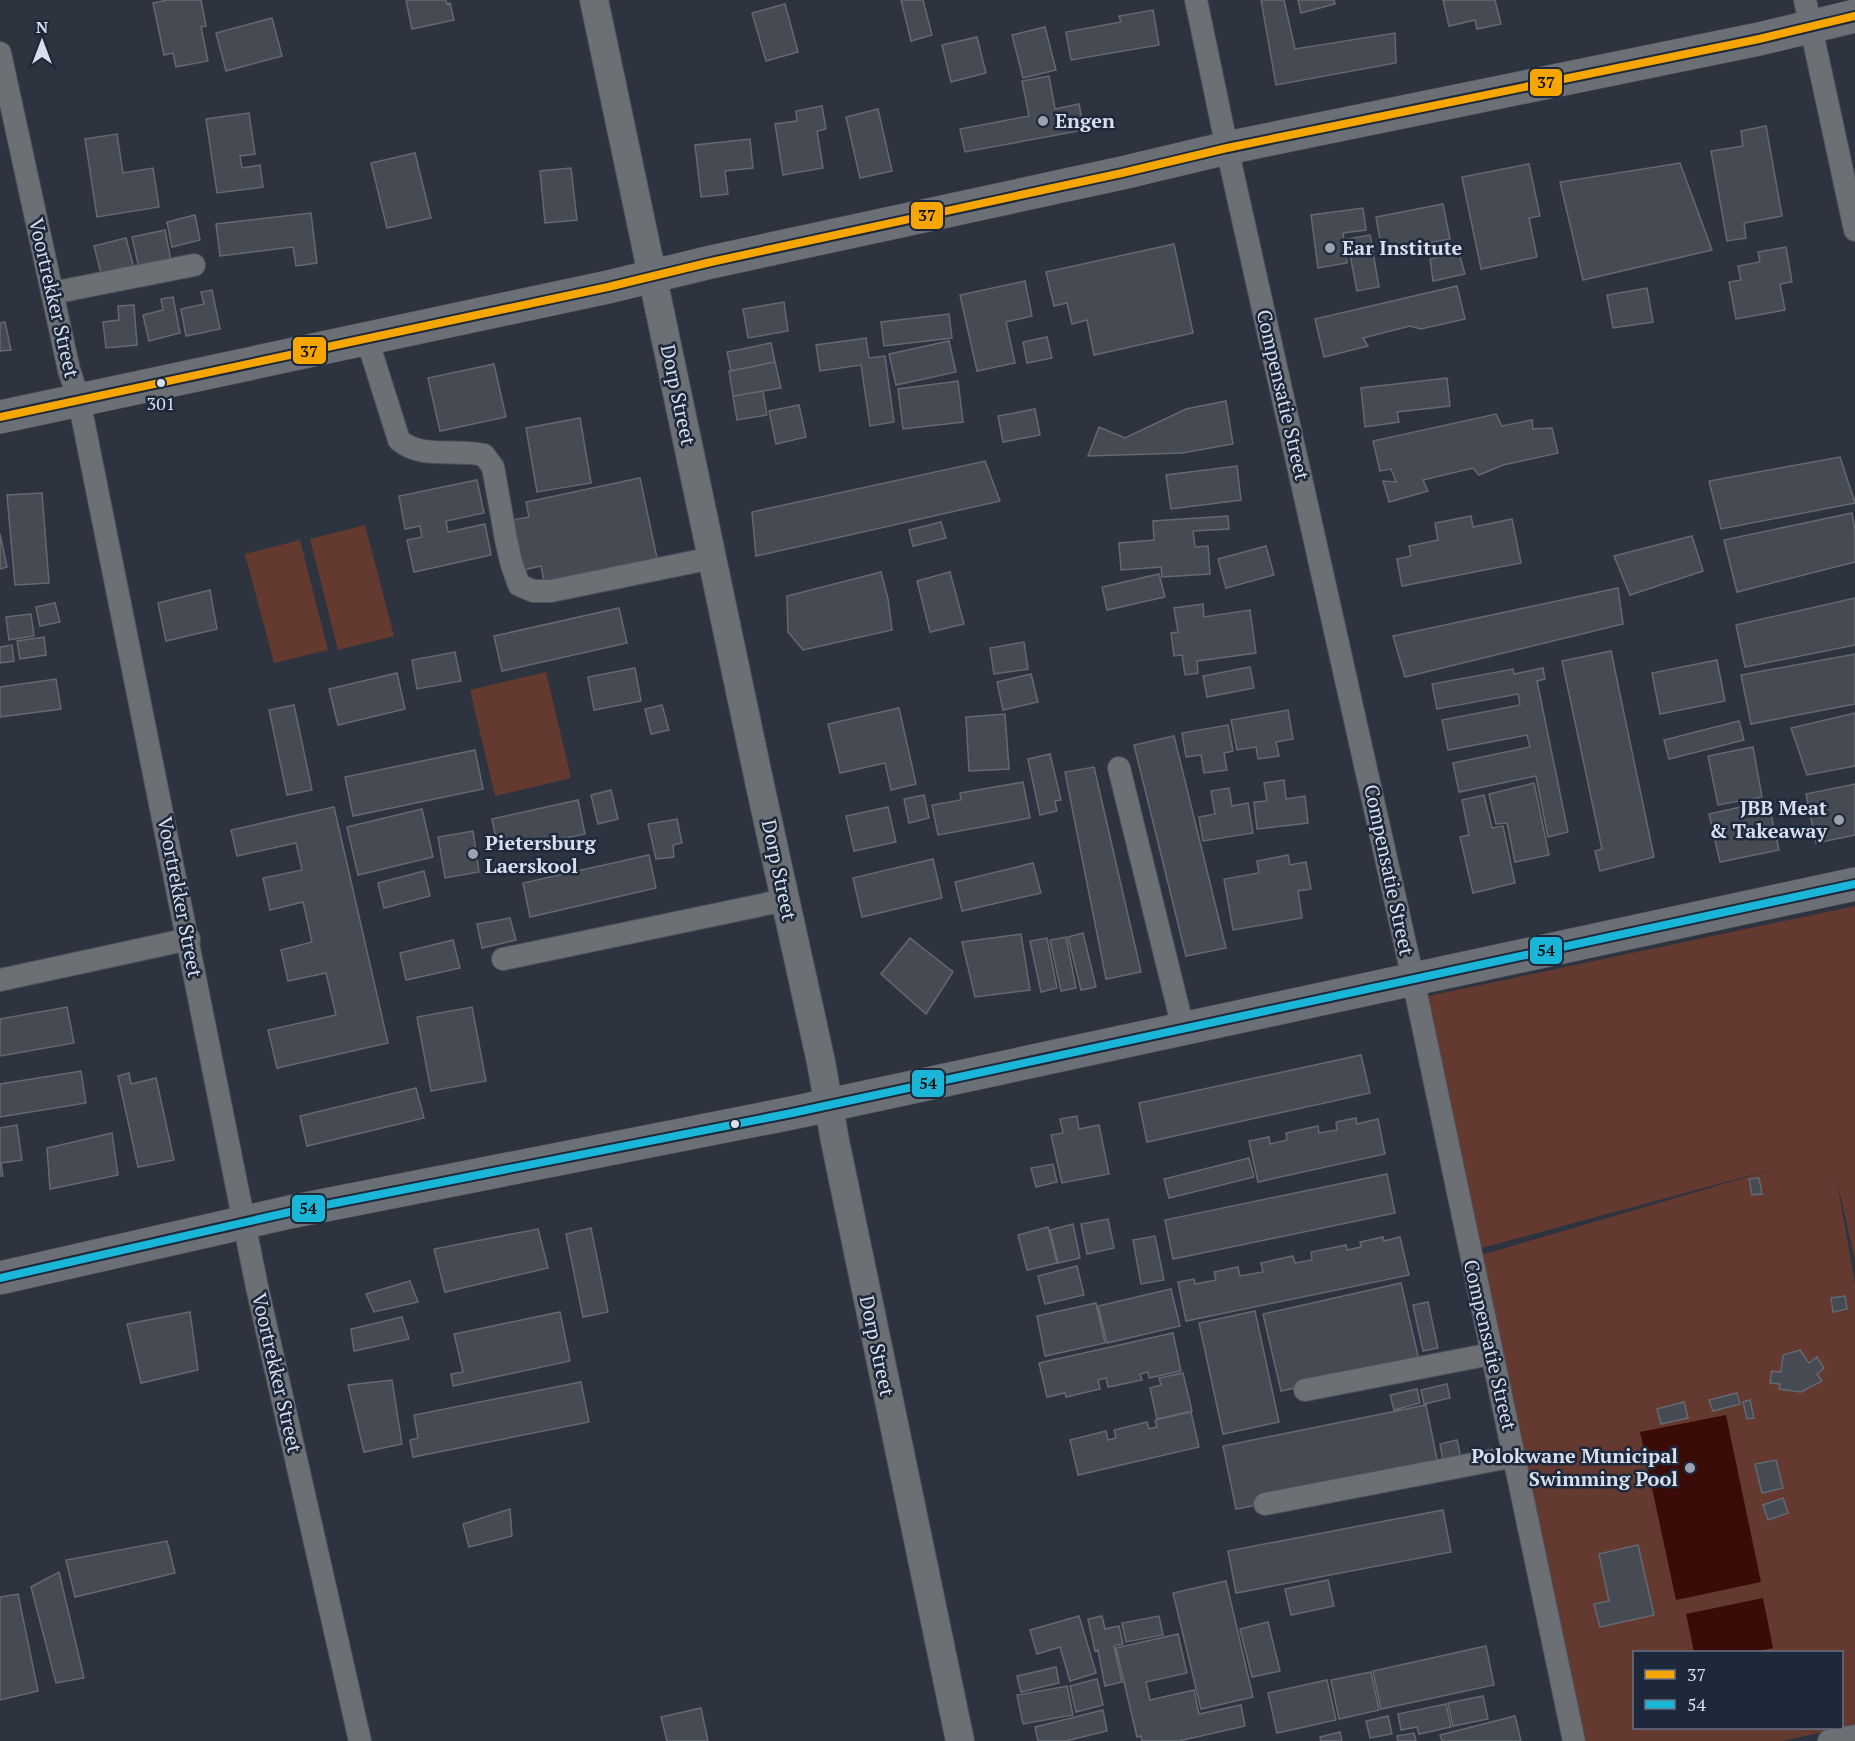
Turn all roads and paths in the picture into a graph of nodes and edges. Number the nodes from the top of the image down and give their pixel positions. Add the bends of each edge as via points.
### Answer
1 (594, 0) edge
2 (1196, 0) edge
3 (1808, 13) edge
4 (1855, 16) edge
5 (0, 52) edge
6 (1227, 148) junction
7 (1855, 230) edge
8 (194, 265) dead end
9 (652, 275) junction
10 (52, 293) junction
11 (367, 339) junction
12 (79, 400) junction
13 (0, 417) edge
14 (712, 558) junction
15 (1119, 768) dead end
16 (1855, 884) edge
17 (785, 900) junction
18 (189, 939) junction
19 (503, 959) dead end
20 (1413, 979) junction
21 (0, 980) edge
22 (1183, 1029) junction
23 (829, 1104) junction
24 (244, 1222) junction
25 (0, 1278) edge
26 (1491, 1354) junction
27 (1305, 1390) dead end
28 (1515, 1456) junction
29 (1265, 1504) dead end
30 (1855, 1736) edge
31 (360, 1741) edge
32 (960, 1741) edge
33 (1574, 1741) edge
34 (1829, 1741) edge

1 - 9 street, Dorp Street
2 - 6 street, Compensatie Street
3 - 4 main road
3 - 6 main road via 1759,39
3 - 7 street
5 - 10 street, Voortrekker Street
6 - 9 main road
6 - 20 street, Compensatie Street
8 - 10 street
9 - 11 main road
9 - 14 street, Dorp Street
10 - 12 street, Voortrekker Street
11 - 12 main road
11 - 14 street via 399,440 407,447 426,451 483,455 494,467 506,539 519,585 533,591 551,591
12 - 13 main road
12 - 18 street, Voortrekker Street
14 - 17 street, Dorp Street
15 - 22 street
16 - 20 main road
17 - 19 street
17 - 23 street, Dorp Street
18 - 21 street
18 - 24 street, Voortrekker Street
20 - 22 main road
20 - 26 street, Compensatie Street
22 - 23 main road
23 - 24 main road
23 - 32 street, Dorp Street
24 - 25 main road
24 - 31 street, Voortrekker Street
26 - 27 street
26 - 28 street, Compensatie Street
28 - 29 street
28 - 33 street, Compensatie Street
30 - 34 street

